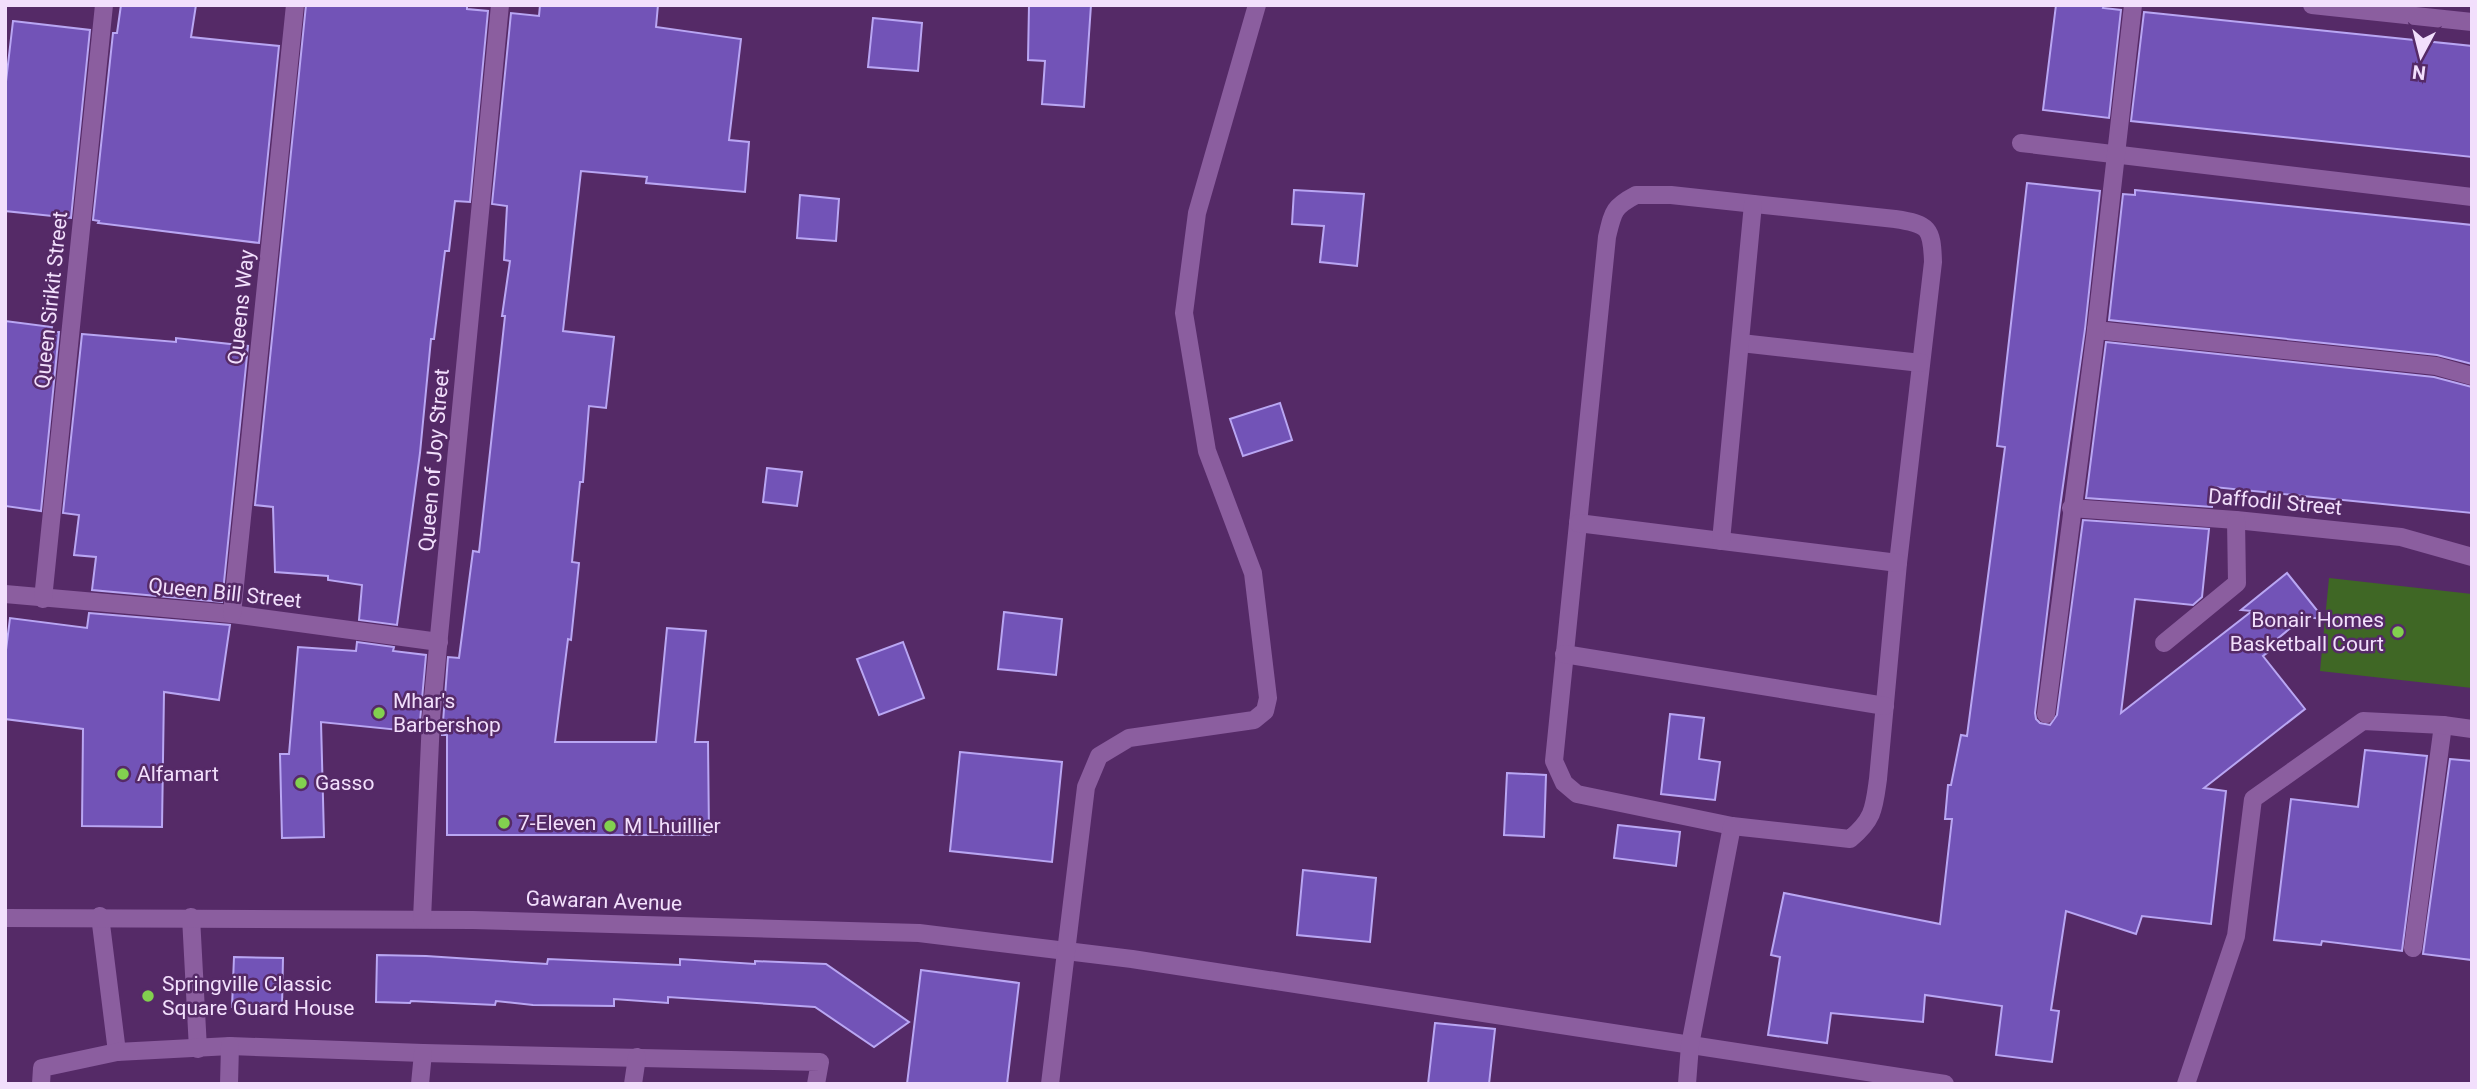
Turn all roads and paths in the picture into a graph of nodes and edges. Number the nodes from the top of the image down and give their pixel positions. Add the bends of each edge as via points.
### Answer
1 (104, 5) edge
2 (295, 5) edge
3 (500, 5) edge
4 (1257, 5) edge
5 (2133, 5) edge
6 (2312, 5) edge
7 (2472, 22) edge
8 (2021, 143) dead end
9 (2115, 155) junction
10 (2472, 197) edge
11 (1753, 204) junction
12 (2096, 331) junction
13 (1741, 343) junction
14 (1921, 363) junction
15 (2472, 376) edge
16 (2071, 508) junction
17 (2236, 520) junction
18 (1578, 523) junction
19 (1721, 541) junction
20 (2472, 557) edge
21 (1898, 564) junction
22 (5, 594) edge
23 (43, 599) junction
24 (232, 614) junction
25 (439, 642) junction
26 (2164, 643) dead end
27 (1564, 654) junction
28 (1885, 706) junction
29 (2046, 714) dead end
30 (2443, 725) junction
31 (2472, 729) edge
32 (1732, 826) junction
33 (100, 916) junction
34 (191, 917) junction
35 (5, 918) edge
36 (422, 919) junction
37 (2413, 948) dead end
38 (1066, 951) junction
39 (1690, 1045) junction
40 (230, 1046) junction
41 (198, 1049) junction
42 (117, 1052) junction
43 (423, 1053) junction
44 (637, 1057) junction
45 (2192, 1081) edge
46 (41, 1084) edge
47 (229, 1084) edge
48 (420, 1084) edge
49 (633, 1084) edge
50 (816, 1084) edge
51 (1050, 1084) edge
52 (1687, 1084) edge
53 (1945, 1084) edge

1 - 23 street, Queen Sirikit Street
2 - 24 street, Queens Way
3 - 25 street, Queen of Joy Street
4 - 38 street via 1197,213 1184,313 1208,451 1253,573 1268,698 1265,710 1254,720 1129,738 1099,756 1086,787
5 - 9 street
6 - 7 street
8 - 9 street
9 - 10 street
9 - 12 street
11 - 13 street
11 - 14 street via 1895,219 1915,222 1927,230 1933,262
11 - 18 street via 1671,195 1636,195 1619,204 1607,237
12 - 15 street via 2436,366
12 - 16 street
13 - 14 street
13 - 19 street
14 - 21 street
16 - 17 street, Daffodil Street
16 - 29 street
17 - 20 street, Daffodil Street via 2401,537
17 - 26 street via 2237,583
18 - 19 street
18 - 27 street
19 - 21 street
21 - 28 street
22 - 23 street, Queen Bill Street
23 - 24 street, Queen Bill Street
24 - 25 street, Queen Bill Street
25 - 36 street, Queen of Joy Street
27 - 28 street
27 - 32 street via 1554,761 1564,783 1577,794
28 - 32 street via 1874,806 1866,825 1850,839
30 - 31 street
30 - 37 street
30 - 45 street via 2363,721 2253,799 2236,936
32 - 39 street
33 - 34 street, Gawaran Avenue
33 - 35 street, Gawaran Avenue
33 - 42 street
34 - 36 street, Gawaran Avenue
34 - 41 street
36 - 38 street, Gawaran Avenue via 919,933
38 - 39 street, Gawaran Avenue
38 - 51 street
39 - 52 street
39 - 53 street, Gawaran Avenue
40 - 41 street
40 - 43 street
40 - 47 street
41 - 42 street
42 - 46 street via 42,1068
43 - 44 street
43 - 48 street
44 - 49 street
44 - 50 street via 820,1062

